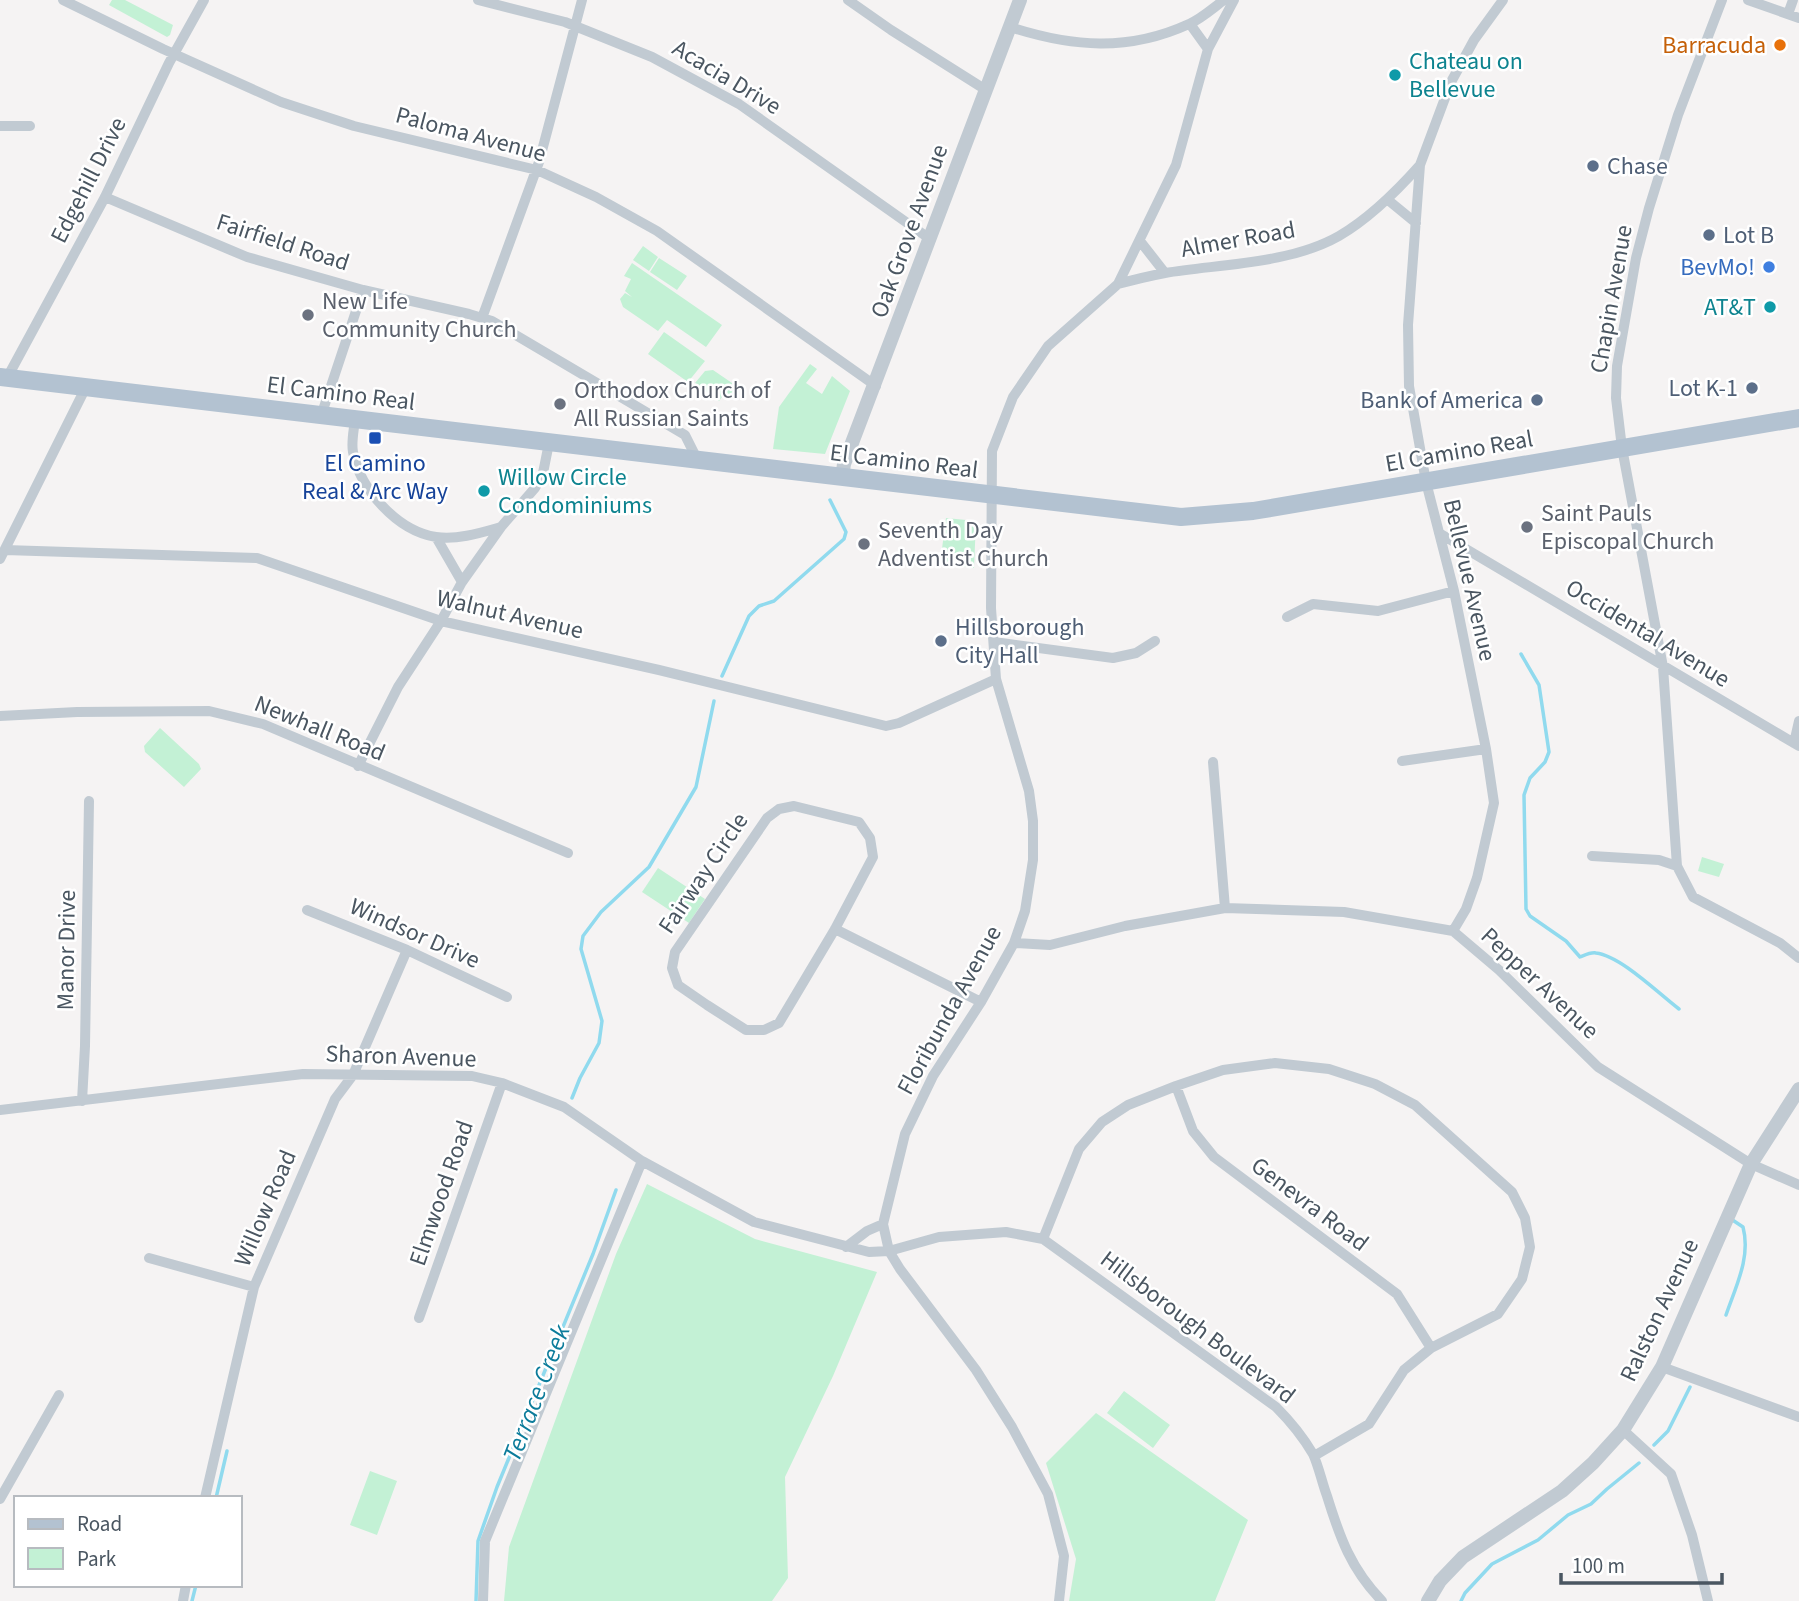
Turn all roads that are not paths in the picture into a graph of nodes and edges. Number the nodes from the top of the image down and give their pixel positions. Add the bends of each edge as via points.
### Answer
1 (63, 0) edge
2 (204, 0) edge
3 (478, 0) edge
4 (582, 0) edge
5 (848, 0) edge
6 (1020, 0) edge
7 (1224, 0) edge
8 (1234, 0) edge
9 (1503, 0) edge
10 (1722, 0) edge
11 (1748, 0) edge
12 (1793, 0) edge
13 (1793, 16) edge
14 (1190, 24) junction
15 (577, 27) junction
16 (1010, 27) junction
17 (1208, 49) junction
18 (174, 54) junction
19 (986, 90) junction
20 (0, 126) edge
21 (30, 126) dead end
22 (1420, 165) junction
23 (537, 170) junction
24 (105, 197) junction
25 (1388, 201) junction
26 (1416, 223) junction
27 (930, 239) junction
28 (1140, 242) junction
29 (1165, 273) junction
30 (1118, 284) junction
31 (363, 290) junction
32 (482, 318) junction
33 (4, 378) edge
34 (876, 386) junction
35 (86, 387) junction
36 (321, 415) junction
37 (1799, 418) edge
38 (355, 419) junction
39 (549, 443) junction
40 (1622, 448) junction
41 (698, 460) junction
42 (842, 478) junction
43 (1426, 482) junction
44 (990, 496) junction
45 (501, 527) junction
46 (1439, 533) junction
47 (436, 537) junction
48 (3, 554) edge
49 (462, 582) junction
50 (1454, 591) junction
51 (1287, 617) dead end
52 (441, 621) junction
53 (1155, 641) dead end
54 (994, 642) junction
55 (1663, 667) junction
56 (996, 679) junction
57 (0, 716) edge
58 (1799, 721) edge
59 (1797, 745) edge
60 (1486, 749) junction
61 (1402, 761) dead end
62 (1213, 762) dead end
63 (358, 766) junction
64 (89, 801) dead end
65 (568, 853) dead end
66 (1592, 856) dead end
67 (1676, 866) junction
68 (1225, 908) junction
69 (307, 910) dead end
70 (835, 929) junction
71 (1453, 931) junction
72 (1014, 943) junction
73 (407, 950) junction
74 (1799, 958) edge
75 (507, 997) dead end
76 (981, 1002) junction
77 (353, 1075) junction
78 (502, 1083) junction
79 (1176, 1086) junction
80 (1799, 1089) edge
81 (82, 1101) junction
82 (0, 1110) edge
83 (642, 1161) junction
84 (1751, 1164) junction
85 (1799, 1185) edge
86 (883, 1224) junction
87 (1044, 1239) junction
88 (846, 1247) junction
89 (889, 1251) junction
90 (149, 1258) dead end
91 (254, 1287) junction
92 (419, 1318) dead end
93 (1431, 1348) junction
94 (1662, 1367) junction
95 (60, 1395) dead end
96 (1799, 1418) edge
97 (1623, 1430) junction
98 (1314, 1456) junction
99 (205, 1496) edge
100 (0, 1499) edge
101 (483, 1601) edge
102 (1059, 1601) edge
103 (1382, 1601) edge
104 (1429, 1601) edge
105 (1708, 1601) edge

1 - 18 street, Paloma Avenue
2 - 18 street, Edgehill Drive
3 - 15 street, Acacia Drive
4 - 15 street
5 - 19 street
6 - 16 street, Oak Grove Avenue
7 - 14 street
8 - 17 street, Floribunda Avenue
9 - 22 street, Bellevue Avenue via 1451,82
10 - 40 street, Chapin Avenue via 1678,115 1636,258 1617,366
11 - 13 street
12 - 13 street
14 - 16 street via 1142,40 1112,44 1043,38
14 - 17 street
15 - 23 street
15 - 27 street, Acacia Drive via 652,57 739,104
16 - 19 street, Oak Grove Avenue
17 - 28 street, Floribunda Avenue via 1176,165
18 - 23 street, Paloma Avenue via 281,102 354,126
18 - 24 street, Edgehill Drive
19 - 27 street, Oak Grove Avenue
20 - 21 street
22 - 25 street, Almer Road
22 - 26 street, Bellevue Avenue
23 - 32 street
23 - 34 street, Paloma Avenue via 657,231
24 - 31 street, Fairfield Road via 247,257
24 - 33 street, Edgehill Drive
25 - 26 street
25 - 29 street, Almer Road via 1338,237 1295,253
26 - 43 street, Bellevue Avenue via 1408,325 1409,386
27 - 34 street, Oak Grove Avenue
28 - 29 street, Almer Road
28 - 30 street, Floribunda Avenue
29 - 30 street, Almer Road
30 - 44 street, Floribunda Avenue via 1048,345 1013,397 992,451
31 - 32 street, Fairfield Road
31 - 36 street
32 - 41 street, Fairfield Road via 685,435
33 - 35 main road, El Camino Real
34 - 42 street, Oak Grove Avenue
35 - 36 main road, El Camino Real
35 - 48 street
36 - 38 main road, El Camino Real
37 - 40 main road, El Camino Real
38 - 39 main road, El Camino Real
38 - 47 street via 352,449 377,502 404,524
39 - 41 main road, El Camino Real
39 - 45 street via 535,488
40 - 43 main road, El Camino Real
40 - 55 street, Chapin Avenue
41 - 42 main road, El Camino Real
42 - 44 main road, El Camino Real
43 - 44 main road, El Camino Real via 1205,516 1158,516
43 - 46 street, Bellevue Avenue
44 - 54 street, Floribunda Avenue
45 - 47 street via 468,536
45 - 49 street
46 - 50 street, Bellevue Avenue
46 - 55 street, Occidental Avenue
47 - 49 street
48 - 52 street, Walnut Avenue via 257,558
49 - 52 street
50 - 51 street via 1378,611 1313,604
50 - 60 street, Bellevue Avenue
52 - 56 street, Walnut Avenue via 886,726
52 - 63 street via 398,687
53 - 54 street via 1136,653 1112,658
54 - 56 street, Floribunda Avenue
55 - 59 street, Occidental Avenue
55 - 67 street, Chapin Avenue
56 - 72 street, Floribunda Avenue via 1029,791 1033,821 1033,860 1025,911
57 - 63 street, Newhall Road via 209,711 263,724
58 - 59 street
60 - 61 street
60 - 71 street, Bellevue Avenue via 1494,803 1477,878
62 - 68 street
63 - 65 street, Newhall Road
64 - 81 street, Manor Drive
66 - 67 street via 1659,860
67 - 74 street via 1693,897 1780,943
68 - 71 street, Pepper Avenue via 1344,912
68 - 72 street, Pepper Avenue via 1050,945
69 - 73 street, Windsor Drive
70 - 70 street, Fairway Circle via 873,857 870,838 859,822 794,806 779,809 767,818 675,952 672,968 678,985 707,1005 746,1030 764,1030 779,1023
70 - 76 street
71 - 84 street, Pepper Avenue via 1598,1066
72 - 76 street, Floribunda Avenue
73 - 75 street, Windsor Drive
73 - 77 street, Willow Road
76 - 86 street, Floribunda Avenue via 933,1076 905,1134
77 - 78 street, Sharon Avenue via 472,1076
77 - 81 street, Sharon Avenue via 303,1074
77 - 91 street, Willow Road via 335,1099
78 - 83 street, Sharon Avenue via 564,1107
78 - 92 street, Elmwood Road
79 - 87 street via 1128,1105 1102,1122 1079,1149
79 - 93 street, Genevra Road via 1193,1131 1214,1157 1397,1294
79 - 93 street via 1223,1070 1275,1063 1329,1069 1375,1084 1415,1105 1512,1192 1525,1218 1530,1247 1521,1279 1498,1314
80 - 84 street, Ralston Avenue
81 - 82 street, Sharon Avenue
83 - 88 street, Sharon Avenue via 754,1222
83 - 101 street via 485,1541
84 - 85 street, Pepper Avenue
84 - 94 street, Ralston Avenue
86 - 88 street
86 - 89 street, Floribunda Avenue
87 - 89 street, Hillsborough Boulevard via 1006,1232 939,1237
87 - 98 street, Hillsborough Boulevard via 1276,1407
88 - 89 street, Sharon Avenue
89 - 102 street, Floribunda Avenue via 976,1370 1048,1494 1064,1556
90 - 91 street
91 - 99 street, Willow Road
93 - 98 street via 1404,1370 1369,1424
94 - 96 street
94 - 97 street, Ralston Avenue
95 - 100 street
97 - 104 street, Ralston Avenue via 1562,1491 1464,1557 1440,1581
97 - 105 street via 1671,1474
98 - 103 street, Hillsborough Boulevard via 1346,1552

